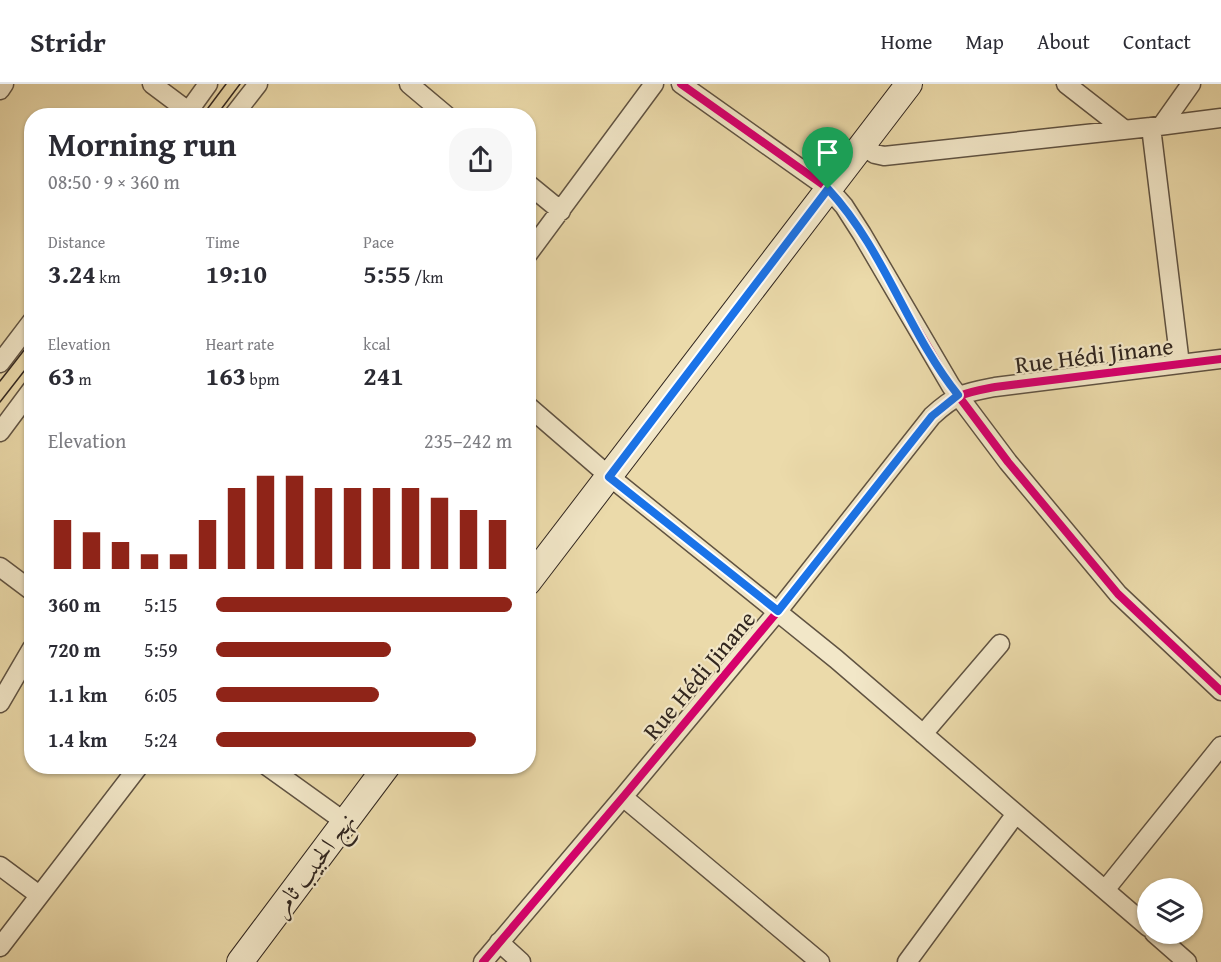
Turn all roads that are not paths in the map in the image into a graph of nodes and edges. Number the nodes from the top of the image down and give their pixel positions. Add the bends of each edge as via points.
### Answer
1 (4, 84) edge
2 (152, 84) edge
3 (208, 84) edge
4 (258, 84) edge
5 (409, 84) edge
6 (654, 84) edge
7 (681, 84) edge
8 (909, 84) edge
9 (1066, 84) edge
10 (1191, 84) edge
11 (0, 90) edge
12 (181, 108) edge
13 (191, 108) edge
14 (239, 108) edge
15 (438, 108) edge
16 (1221, 118) edge
17 (1157, 126) junction
18 (1125, 130) junction
19 (862, 146) junction
20 (828, 189) junction
21 (536, 191) edge
22 (561, 211) junction
23 (536, 244) edge
24 (24, 332) edge
25 (1221, 359) edge
26 (0, 363) edge
27 (1180, 364) junction
28 (958, 395) junction
29 (24, 400) edge
30 (536, 413) edge
31 (0, 432) edge
32 (609, 477) junction
33 (0, 567) edge
34 (536, 572) edge
35 (24, 585) edge
36 (778, 611) junction
37 (1000, 644) dead end
38 (24, 662) edge
39 (1221, 691) edge
40 (0, 703) edge
41 (923, 734) junction
42 (1221, 746) edge
43 (134, 774) edge
44 (278, 774) edge
45 (381, 774) edge
46 (623, 797) junction
47 (1015, 815) junction
48 (345, 822) junction
49 (0, 866) edge
50 (1105, 890) junction
51 (39, 895) junction
52 (1137, 918) edge
53 (499, 942) junction
54 (1167, 944) edge
55 (0, 947) edge
56 (240, 962) edge
57 (483, 962) edge
58 (521, 962) edge
59 (820, 962) edge
60 (907, 962) edge
61 (1188, 962) edge

1 - 11 street
2 - 12 street
3 - 13 street
4 - 14 street
5 - 15 street
6 - 22 street
7 - 20 street
8 - 19 street
9 - 18 street
10 - 17 street
16 - 17 street
17 - 18 street
17 - 27 street
18 - 19 street via 884,156
19 - 20 street
20 - 28 street via 867,242
20 - 32 street
21 - 22 street
22 - 23 street
24 - 26 street
25 - 27 street, Rue Hédi Jinane
27 - 28 street, Rue Hédi Jinane
28 - 36 street, Rue Hédi Jinane via 932,416
28 - 39 street via 1118,594
29 - 31 street
30 - 32 street
32 - 34 street
32 - 36 street
33 - 35 street
36 - 41 street
36 - 46 street, Rue Hédi Jinane
37 - 41 street
38 - 40 street
41 - 47 street
42 - 50 street
43 - 51 street
44 - 48 street
45 - 48 street, نهج الحبيب ثامر
46 - 53 street, Rue Hédi Jinane
46 - 59 street
47 - 50 street
47 - 60 street
48 - 56 street, نهج الحبيب ثامر
49 - 51 street
50 - 52 street
51 - 55 street
53 - 57 street, Rue Hédi Jinane
53 - 58 street
54 - 61 street

